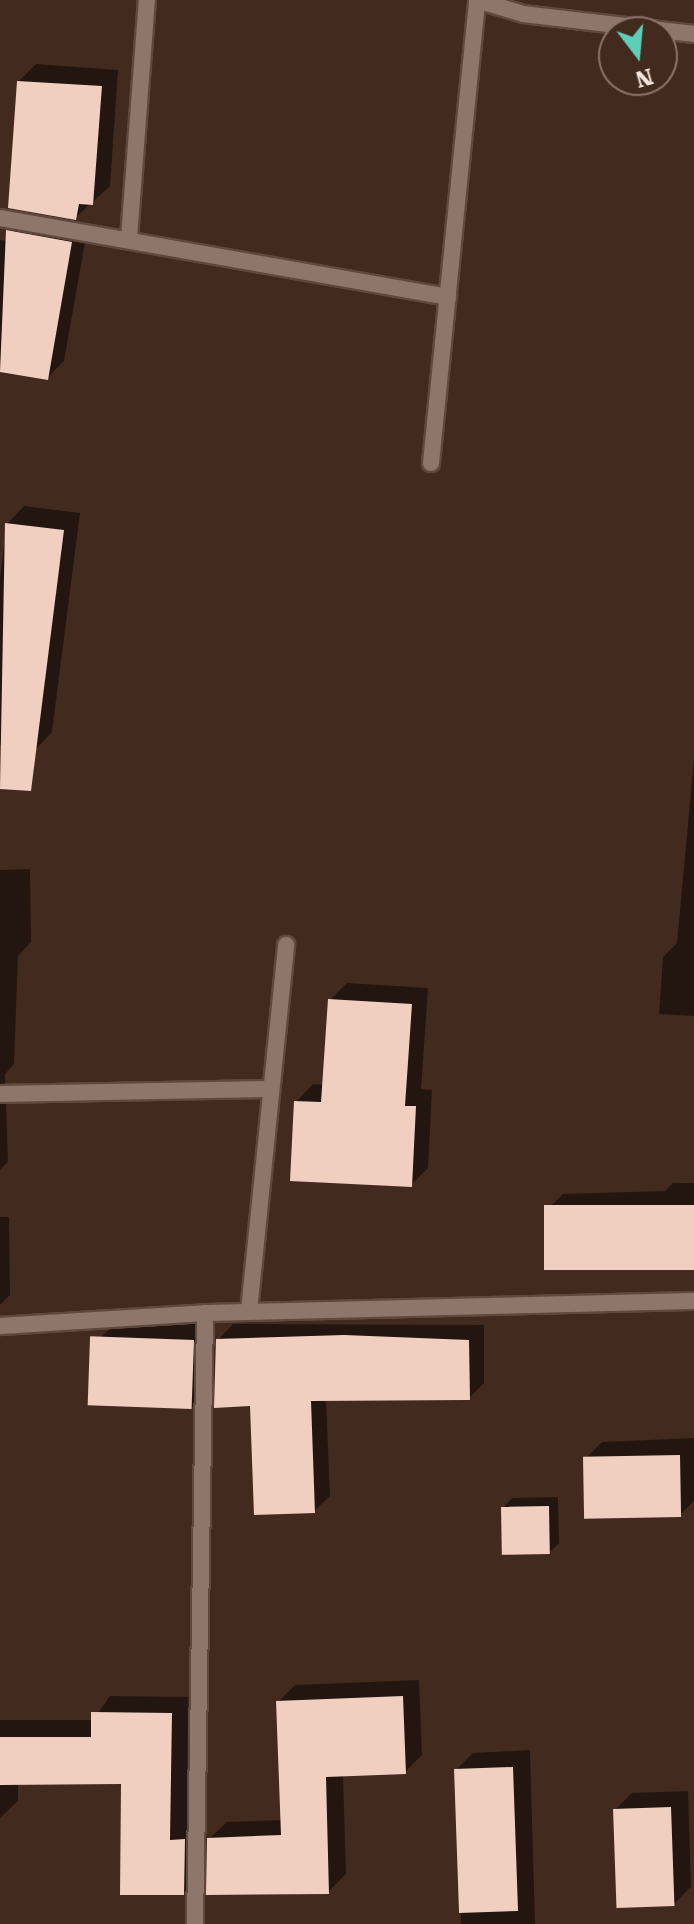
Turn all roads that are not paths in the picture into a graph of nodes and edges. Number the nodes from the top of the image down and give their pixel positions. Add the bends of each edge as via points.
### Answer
1 (147, 0) edge
2 (477, 0) edge
3 (694, 34) edge
4 (0, 218) edge
5 (129, 238) junction
6 (448, 297) junction
7 (431, 463) dead end
8 (286, 945) dead end
9 (271, 1089) junction
10 (0, 1094) edge
11 (694, 1301) edge
12 (249, 1311) junction
13 (205, 1313) junction
14 (0, 1326) edge
15 (185, 1924) edge
16 (195, 1924) edge
17 (207, 1924) edge

1 - 5 street
2 - 3 street via 523,14
2 - 6 street
4 - 5 street
5 - 6 street
6 - 7 street
8 - 9 street
9 - 10 street
9 - 12 street
11 - 12 street
12 - 13 street
13 - 14 street
13 - 16 street
15 - 16 street
16 - 17 street

